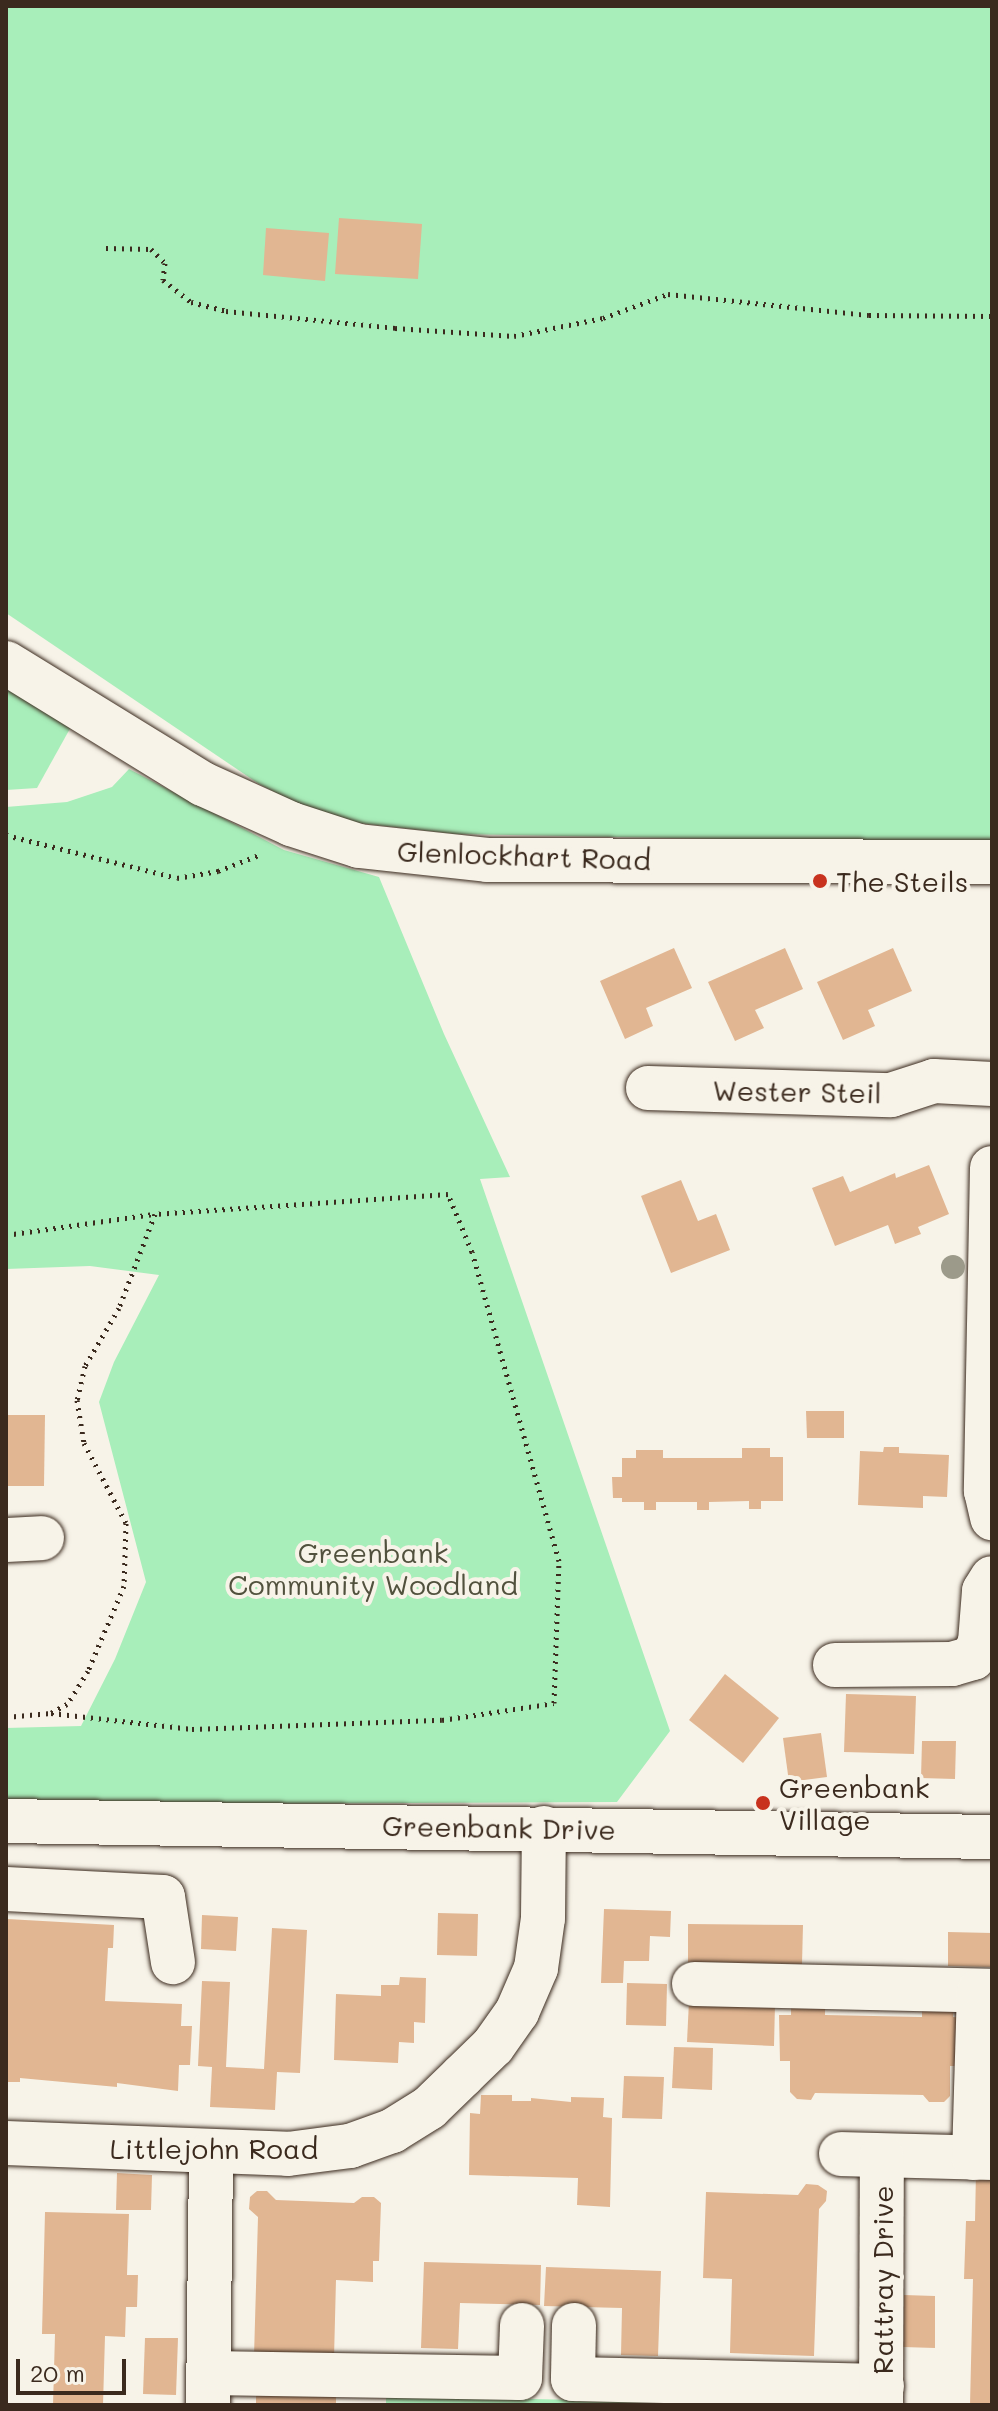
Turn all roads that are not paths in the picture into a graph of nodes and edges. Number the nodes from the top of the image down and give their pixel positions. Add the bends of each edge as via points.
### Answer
1 (6, 663) edge
2 (992, 862) edge
3 (992, 1084) edge
4 (648, 1088) dead end
5 (992, 1168) edge
6 (991, 1289) edge
7 (992, 1518) edge
8 (992, 1578) edge
9 (835, 1665) dead end
10 (6, 1821) edge
11 (544, 1828) junction
12 (992, 1837) edge
13 (6, 1889) edge
14 (173, 1962) dead end
15 (694, 1984) dead end
16 (986, 1991) edge
17 (6, 2143) edge
18 (211, 2153) junction
19 (983, 2158) edge
20 (522, 2325) dead end
21 (574, 2325) dead end
22 (208, 2389) edge
23 (881, 2396) edge

1 - 2 street, Glenlockhart Road via 160,759 291,824 359,846 487,860
3 - 4 street, Wester Steil via 934,1081 891,1095
5 - 6 street
6 - 7 street via 986,1491
8 - 9 street via 984,1591 980,1642 973,1658 952,1664
10 - 11 street, Greenbank Drive
11 - 12 street, Greenbank Drive
11 - 18 street, Littlejohn Road via 543,1918 536,1968 517,2012 493,2046 429,2108 392,2131 350,2146 288,2154
13 - 14 street via 163,1897
15 - 16 street
16 - 19 street
17 - 18 street, Littlejohn Road
18 - 22 street
19 - 23 street, Rattray Drive via 862,2155
20 - 22 street via 520,2378
21 - 23 street via 573,2379

